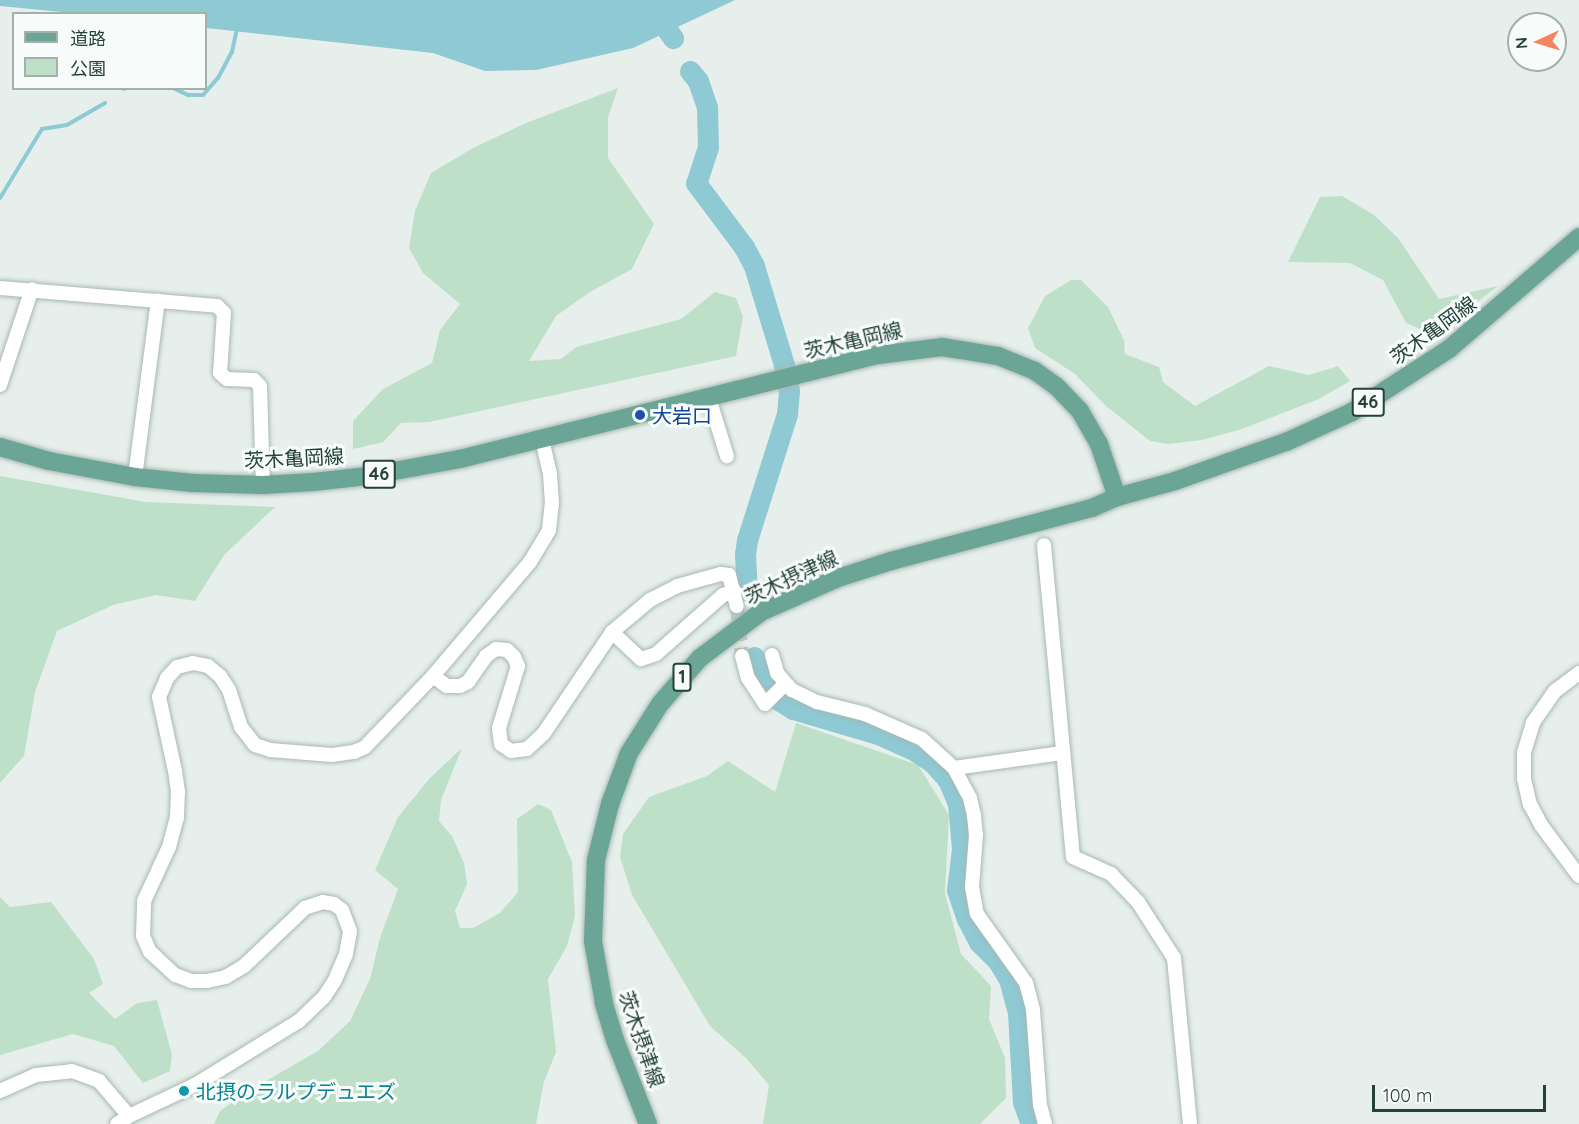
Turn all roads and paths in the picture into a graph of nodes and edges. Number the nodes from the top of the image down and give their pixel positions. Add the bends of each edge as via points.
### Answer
1 (1579, 237) edge
2 (0, 288) edge
3 (32, 289) junction
4 (158, 300) junction
5 (0, 385) edge
6 (709, 398) junction
7 (542, 440) junction
8 (0, 447) edge
9 (727, 456) dead end
10 (135, 477) junction
11 (263, 485) junction
12 (1118, 497) junction
13 (1044, 545) dead end
14 (734, 591) junction
15 (737, 606) tunnel mouth
16 (612, 632) junction
17 (772, 654) dead end
18 (742, 656) tunnel mouth
19 (1579, 673) edge
20 (433, 676) junction
21 (784, 685) junction
22 (1062, 753) junction
23 (954, 768) junction
24 (1579, 876) edge
25 (0, 1091) edge
26 (129, 1116) junction
27 (117, 1124) edge
28 (648, 1124) edge
29 (1045, 1124) edge
30 (1190, 1124) edge

1 - 12 main road, 茨木亀岡線 / 46 via 1449,349 1352,412 1235,461
2 - 3 street
3 - 4 street
3 - 5 street
4 - 10 street
4 - 11 street via 217,306 224,313 220,373 226,379 254,380 260,387
6 - 7 main road, 茨木亀岡線 / 46
6 - 9 street
6 - 12 main road, 茨木亀岡線 / 46 via 923,348 981,351 1035,371 1080,411 1106,460
7 - 11 main road, 茨木亀岡線 / 46 via 400,471
7 - 20 street via 551,493 549,530 530,562
8 - 10 main road, 茨木亀岡線 / 46 via 49,461
10 - 11 main road, 茨木亀岡線 / 46
12 - 28 main road, 茨木摂津線 / 1 via 1092,508 891,561 794,596 732,632 700,658 660,704 643,728 619,777 598,849 593,887 593,941 604,1003
13 - 22 street
14 - 15 street
14 - 16 street via 729,575 677,586 650,600
14 - 16 street via 723,595 656,654 641,659
16 - 20 street via 544,733 527,749 511,751 501,744 499,728 518,666 507,650 496,649 486,656 468,682 460,686 447,686
17 - 21 street
18 - 21 street via 744,669 765,704
19 - 24 street via 1555,691 1533,723 1524,779 1530,804 1541,825
20 - 26 street via 365,747 332,756 255,745 241,727 229,690 208,666 193,663 177,667 167,678 159,697 175,771 177,818 169,847 144,901 144,936 150,952 175,975 207,981 226,977 244,966 305,908 323,902 334,904 350,931 335,980 299,1021 195,1085
21 - 23 street via 802,696 865,714 922,739
22 - 23 street
22 - 30 street via 1072,857 1111,874 1138,902 1174,958
23 - 29 street via 970,798 974,816 972,887 977,914 994,942 1016,965 1033,1010
25 - 26 street via 36,1075 72,1071 99,1081
26 - 27 street

